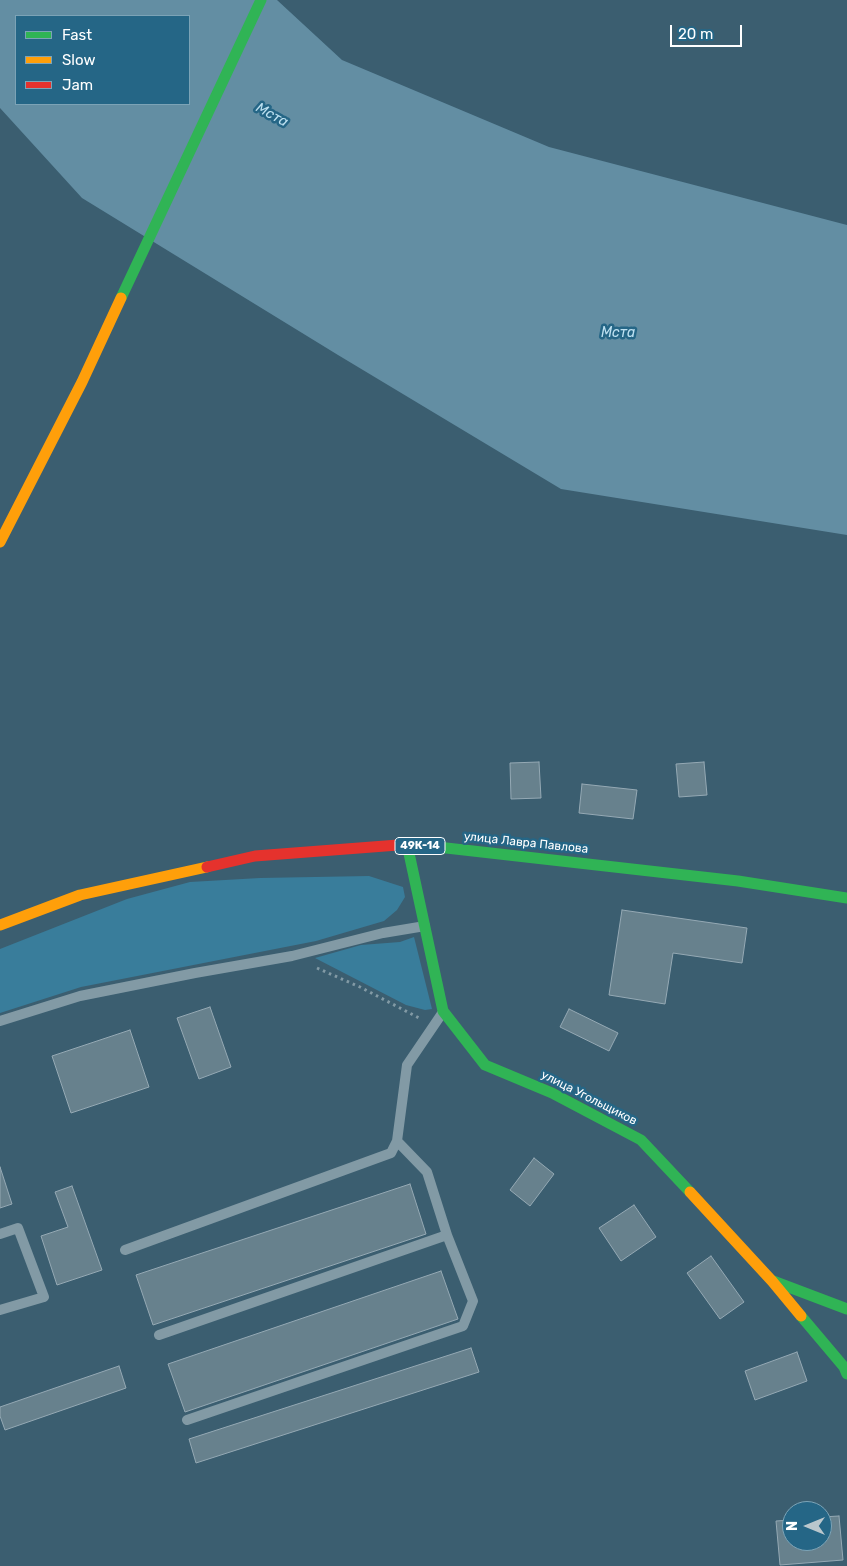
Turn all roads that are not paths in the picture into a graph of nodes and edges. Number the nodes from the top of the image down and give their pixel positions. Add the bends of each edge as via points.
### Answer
1 (261, 0) edge
2 (0, 542) edge
3 (407, 844) junction
4 (847, 898) edge
5 (2, 923) edge
6 (425, 926) junction
7 (443, 1011) junction
8 (0, 1021) edge
9 (396, 1142) junction
10 (0, 1234) edge
11 (447, 1235) junction
12 (125, 1250) dead end
13 (772, 1281) junction
14 (847, 1309) edge
15 (0, 1310) edge
16 (159, 1334) dead end
17 (847, 1374) edge
18 (187, 1420) dead end

1 - 2 main road via 82,382
3 - 4 main road, улица Лавра Павлова / 49К-14 via 738,881
3 - 5 main road, улица Лавра Павлова / 49К-14 via 255,856 80,895
3 - 6 main road, улица Угольщиков
6 - 7 main road, улица Угольщиков
6 - 8 lane via 292,956 80,996
7 - 9 lane via 407,1065
7 - 13 main road, улица Угольщиков via 485,1065 552,1093 641,1140
9 - 11 lane via 427,1172
9 - 12 lane via 391,1153
10 - 15 lane via 18,1228 44,1297
11 - 16 lane
11 - 18 lane via 473,1300 463,1326
13 - 14 main road
13 - 17 main road, улица Угольщиков

